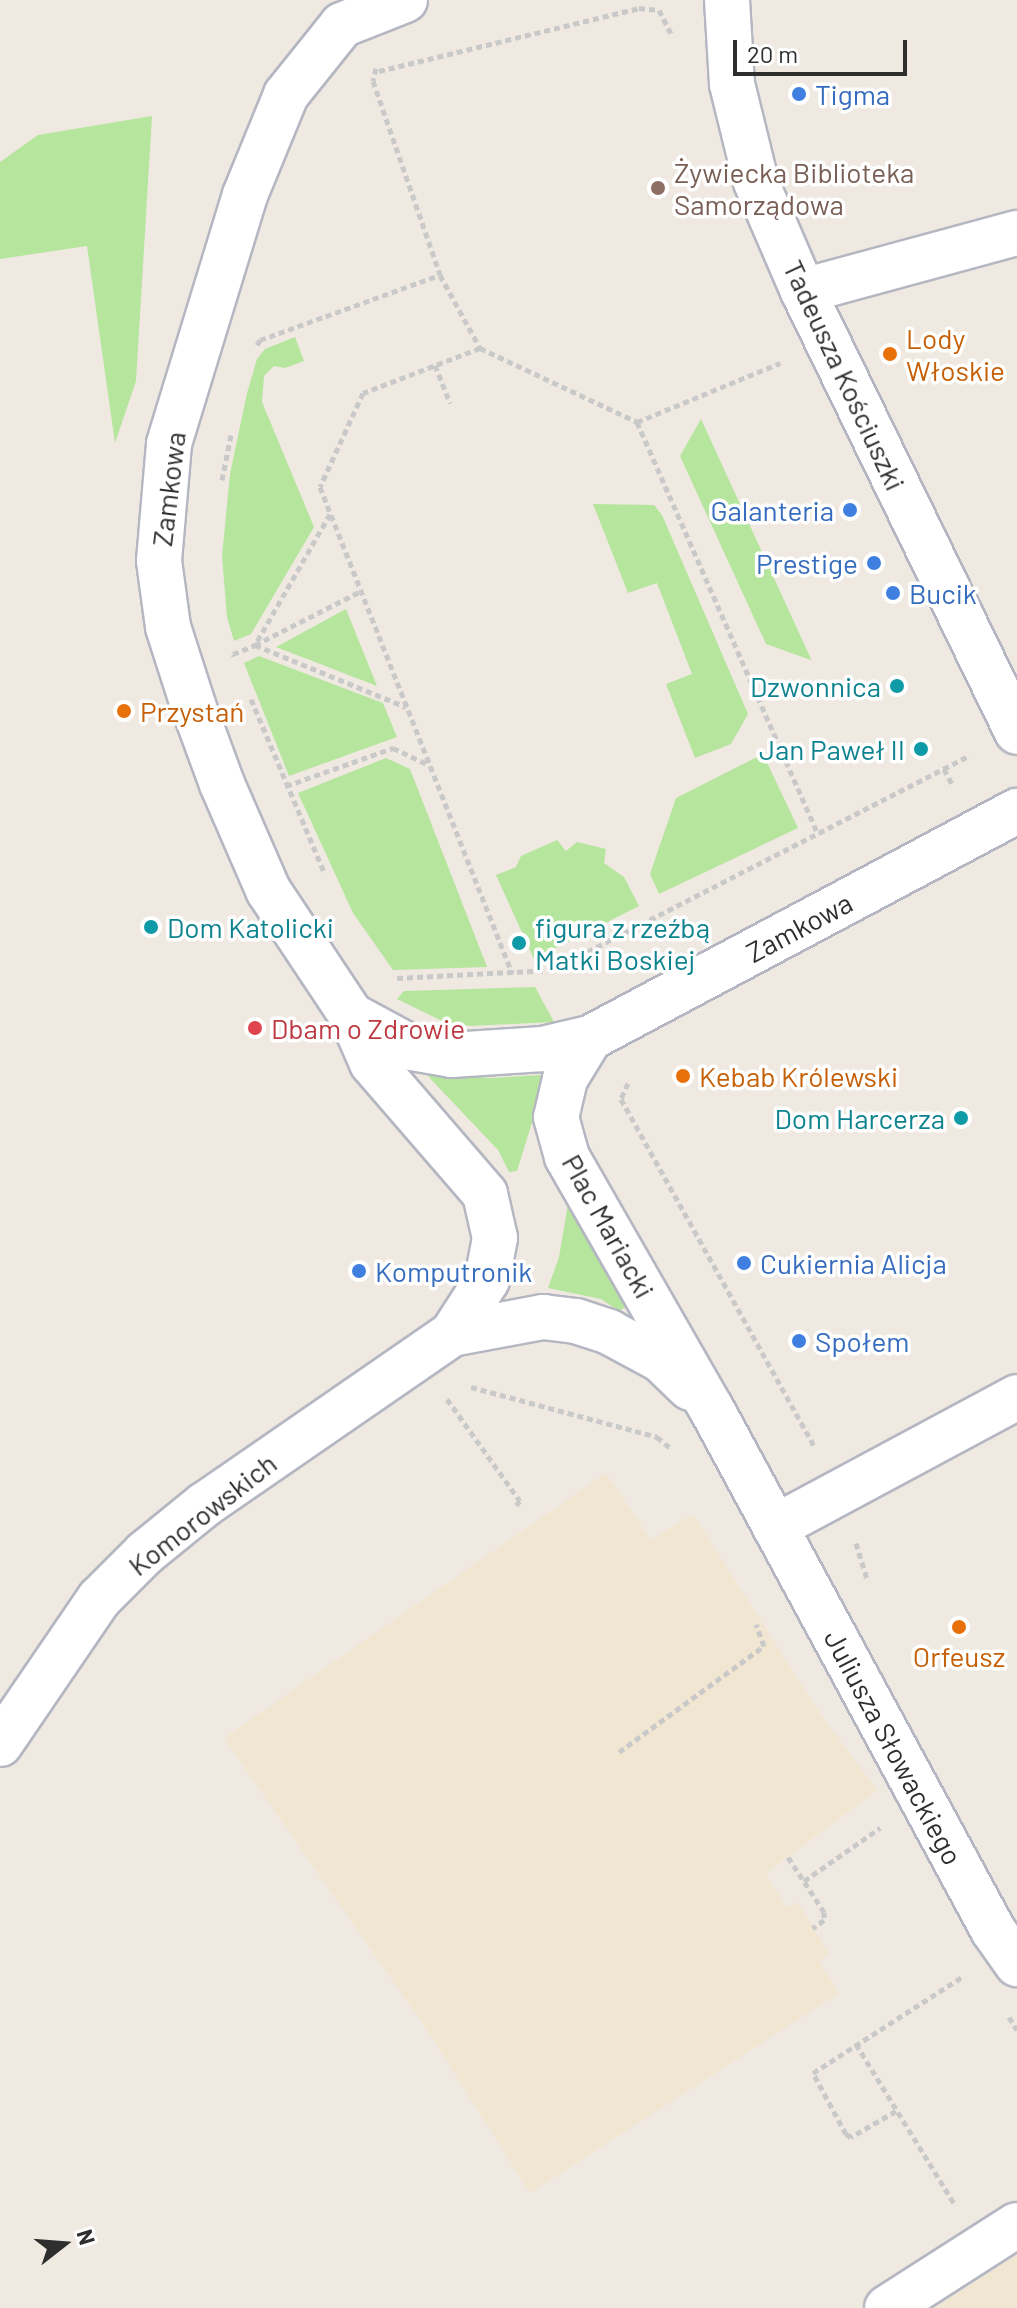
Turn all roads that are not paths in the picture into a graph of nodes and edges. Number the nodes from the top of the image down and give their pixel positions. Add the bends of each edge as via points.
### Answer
1 (405, 0) edge
2 (727, 0) edge
3 (1017, 233) edge
4 (803, 291) junction
5 (1017, 732) edge
6 (1017, 811) edge
7 (351, 1015) junction
8 (590, 1038) junction
9 (452, 1334) junction
10 (1017, 1397) edge
11 (711, 1408) junction
12 (775, 1527) junction
13 (0, 1744) edge
14 (1010, 1984) edge
15 (1017, 2225) edge
16 (887, 2308) edge

1 - 7 street, Zamkowa via 342,25 286,95 245,195 169,444 159,561 168,627 222,784 268,890
2 - 4 street, Tadeusza Kościuszki via 732,84 756,182
3 - 4 street
4 - 5 street, Tadeusza Kościuszki
6 - 8 street, Zamkowa
7 - 8 street, Zamkowa via 412,1048 451,1055 543,1049
7 - 9 street, Zamkowa via 372,1063 485,1194 495,1238 487,1280
8 - 11 street, Plac Mariacki via 565,1079 556,1117 567,1157
9 - 11 street, Plac Mariacki via 543,1317 576,1321 661,1360
9 - 13 street, Komorowskich via 204,1505 145,1553 99,1599
10 - 12 street
11 - 12 street, Plac Mariacki
12 - 14 street, Juliusza Słowackiego via 993,1930
15 - 16 street

